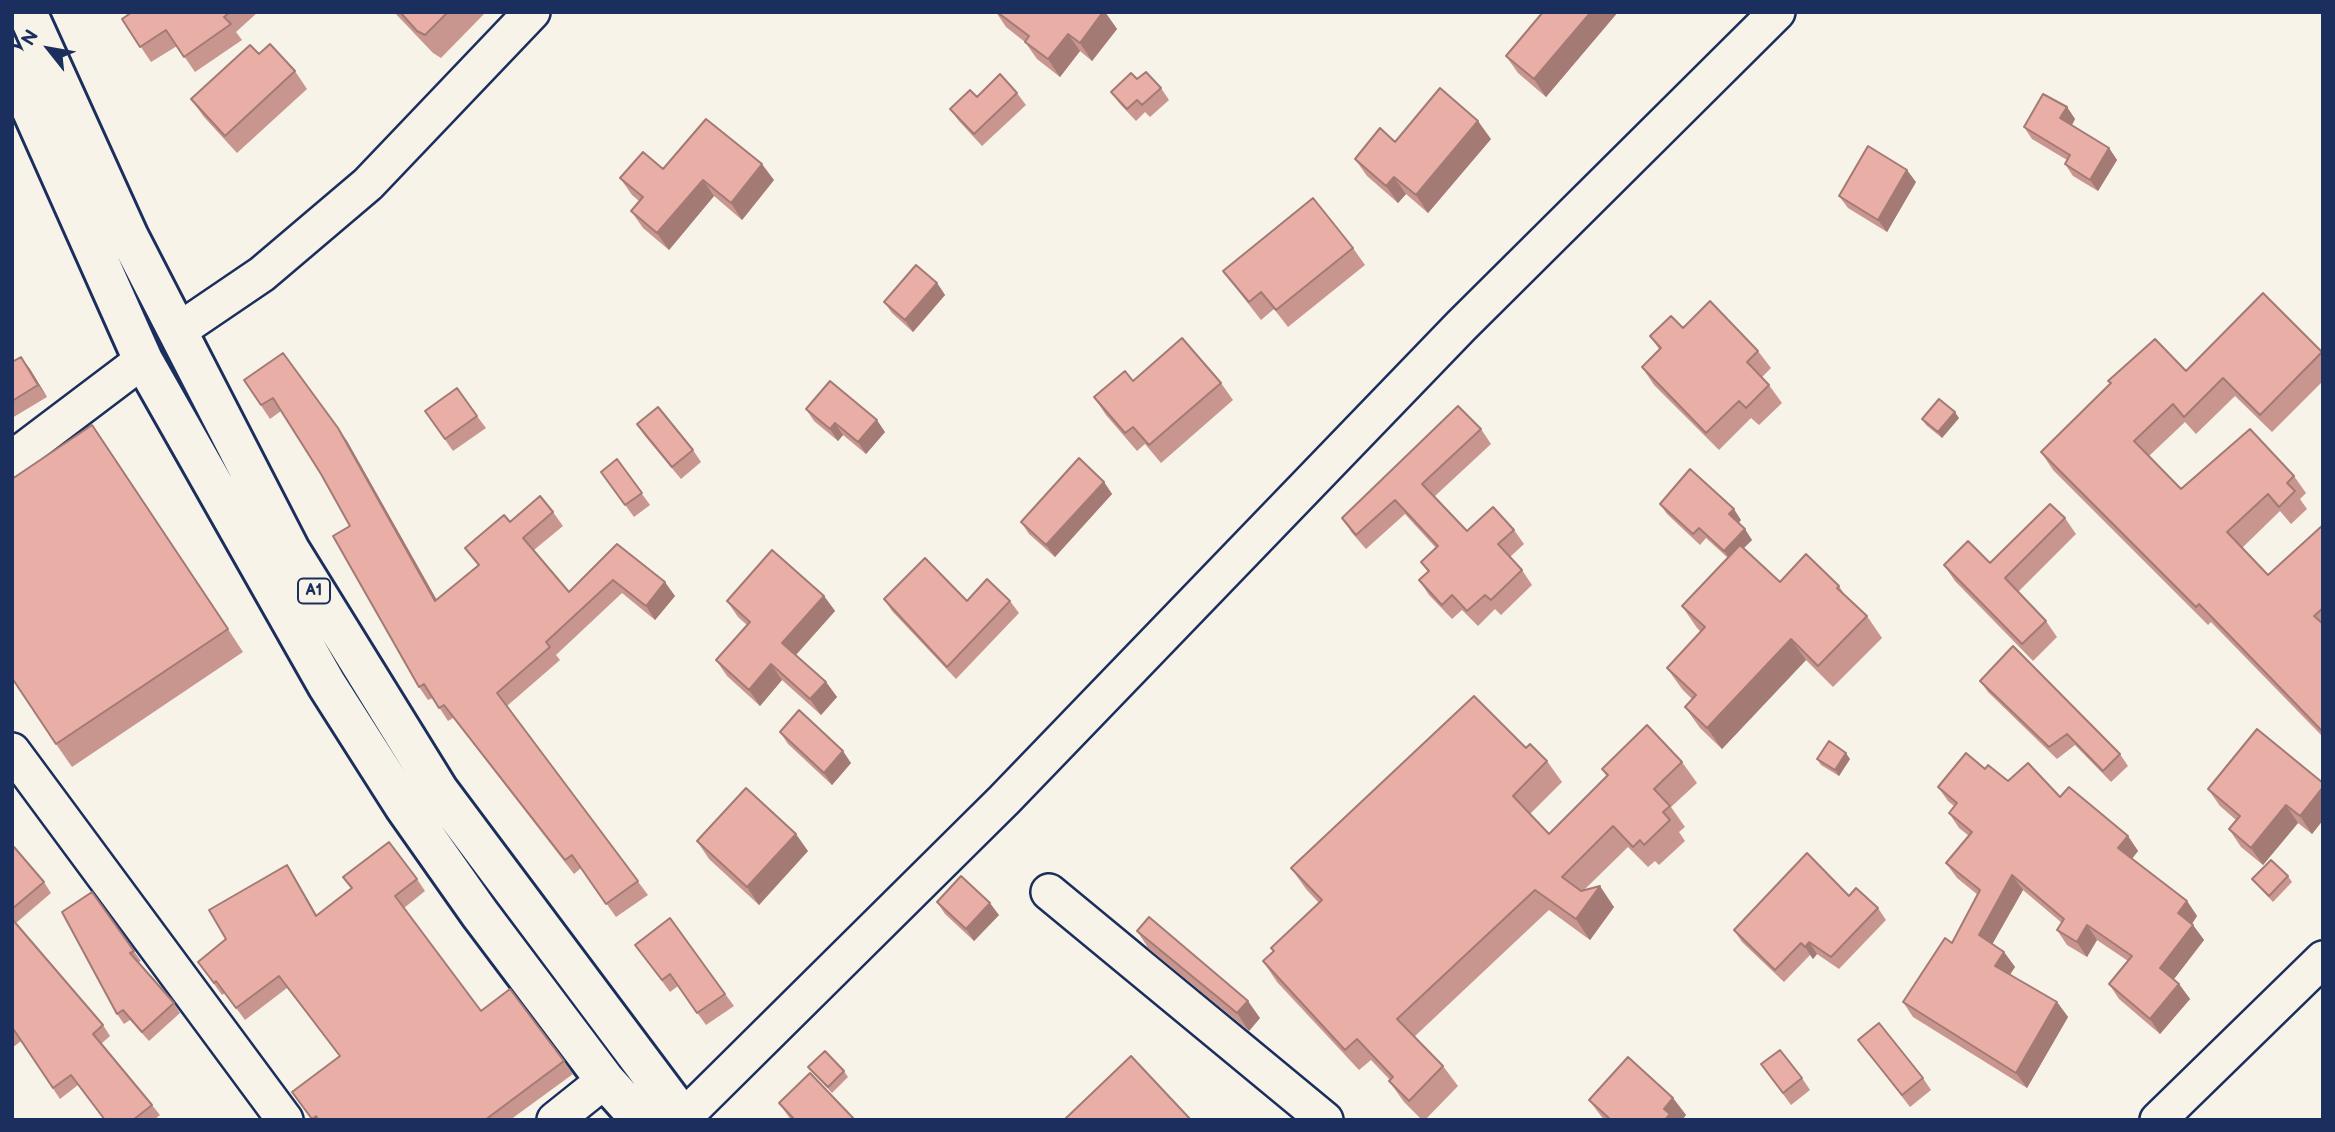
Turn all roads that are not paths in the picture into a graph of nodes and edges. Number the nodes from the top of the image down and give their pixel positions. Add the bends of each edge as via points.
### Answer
1 (27, 12) edge
2 (532, 12) edge
3 (1777, 12) edge
4 (12, 66) edge
5 (178, 331) junction
6 (143, 360) junction
7 (12, 460) edge
8 (12, 751) edge
9 (1049, 891) dead end
10 (2323, 959) edge
11 (605, 1080) junction
12 (684, 1119) edge
13 (285, 1120) edge
14 (555, 1120) edge
15 (641, 1120) edge
16 (1325, 1120) edge
17 (2158, 1120) edge

1 - 5 highway, A1
2 - 5 street via 368,184 262,274
3 - 12 street via 1461,326 1004,800
4 - 6 highway, A1
5 - 12 highway, A1 via 290,551 370,684 439,791
6 - 7 street
6 - 11 highway, A1 via 282,608 397,795
8 - 13 street
9 - 16 street
10 - 17 street
11 - 14 street
11 - 15 highway, A1

